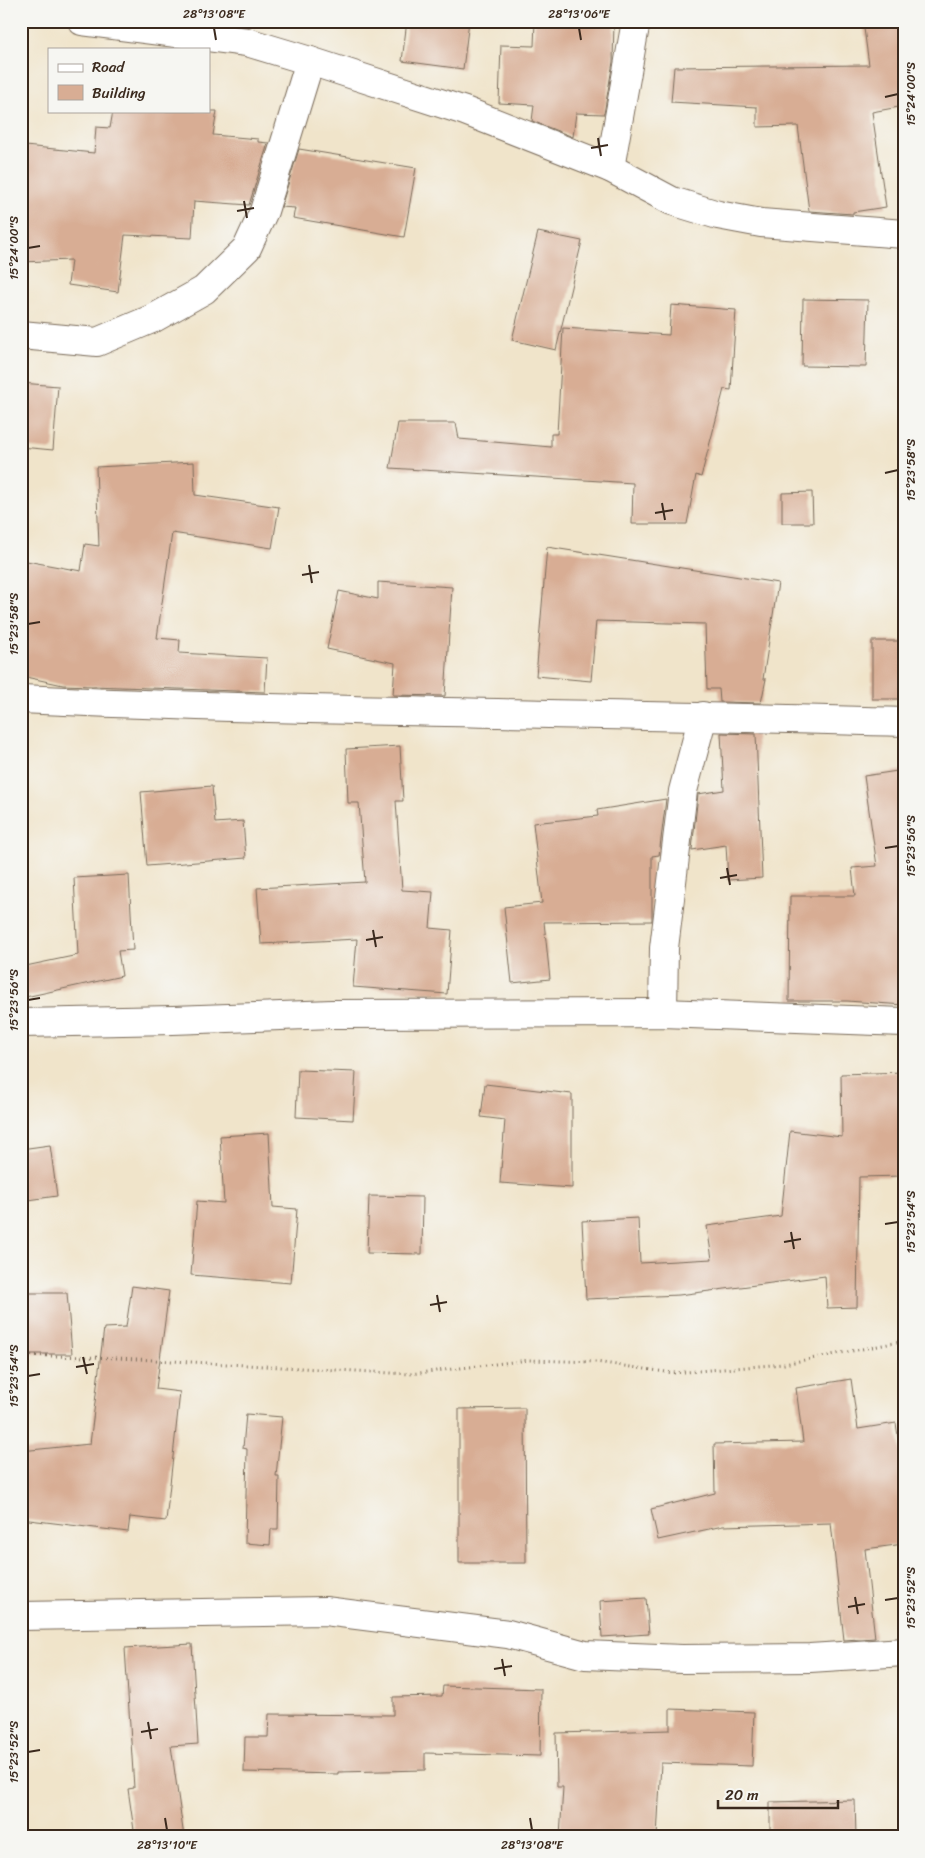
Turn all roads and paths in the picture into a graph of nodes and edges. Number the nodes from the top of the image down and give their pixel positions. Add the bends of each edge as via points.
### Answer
1 (82, 21) edge
2 (636, 21) edge
3 (310, 60) junction
4 (610, 168) junction
5 (904, 234) edge
6 (21, 335) edge
7 (21, 699) edge
8 (704, 716) junction
9 (904, 722) edge
10 (663, 1013) junction
11 (904, 1022) edge
12 (21, 1023) edge
13 (904, 1341) edge
14 (21, 1355) edge
15 (21, 1616) edge
16 (904, 1652) edge

1 - 3 street via 246,42
2 - 4 street
3 - 4 street via 465,111
3 - 6 street via 264,211 247,248 204,290 154,318 97,342
4 - 5 street via 672,200 718,215 761,223
7 - 8 street via 397,712
8 - 9 street
8 - 10 street via 683,791 664,948
10 - 11 street
10 - 12 street via 332,1014
13 - 14 path via 784,1364 673,1373 596,1362 529,1360 410,1374
15 - 16 street via 325,1611 508,1634 585,1655 682,1659 810,1658

